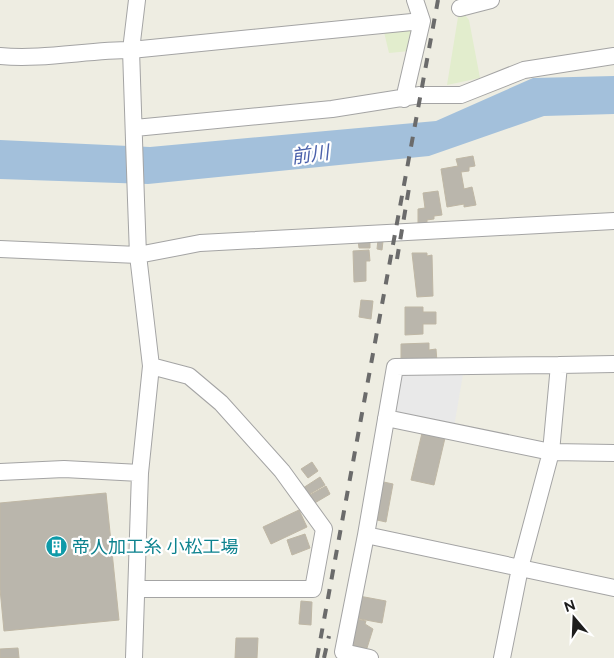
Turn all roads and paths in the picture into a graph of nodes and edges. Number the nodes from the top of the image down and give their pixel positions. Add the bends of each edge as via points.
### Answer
1 (136, 0) edge
2 (415, 0) edge
3 (491, 0) edge
4 (460, 8) dead end
5 (422, 21) junction
6 (131, 50) junction
7 (0, 56) edge
8 (614, 56) edge
9 (404, 99) junction
10 (134, 136) junction
11 (614, 220) edge
12 (0, 249) edge
13 (138, 255) junction
14 (614, 364) edge
15 (559, 365) junction
16 (151, 366) junction
17 (386, 418) junction
18 (550, 452) junction
19 (614, 453) edge
20 (0, 472) edge
21 (140, 473) junction
22 (366, 535) junction
23 (520, 568) junction
24 (614, 588) edge
25 (137, 590) junction
26 (134, 658) edge
27 (370, 658) edge
28 (502, 658) edge

1 - 6 street
2 - 5 street
3 - 4 street
5 - 6 street
5 - 9 street
6 - 7 street via 15,58
6 - 10 street
8 - 9 street via 524,70 461,95 426,94
9 - 10 street
10 - 13 street
11 - 13 street via 200,242
12 - 13 street
13 - 16 street
14 - 15 street
15 - 17 street via 394,367
15 - 18 street
16 - 21 street
16 - 25 street via 189,376 221,403 282,472 324,529 314,589
17 - 18 street
17 - 22 street
18 - 19 street
18 - 23 street
20 - 21 street via 64,469
21 - 25 street
22 - 23 street
22 - 27 street via 343,652
23 - 24 street
23 - 28 street
25 - 26 street

